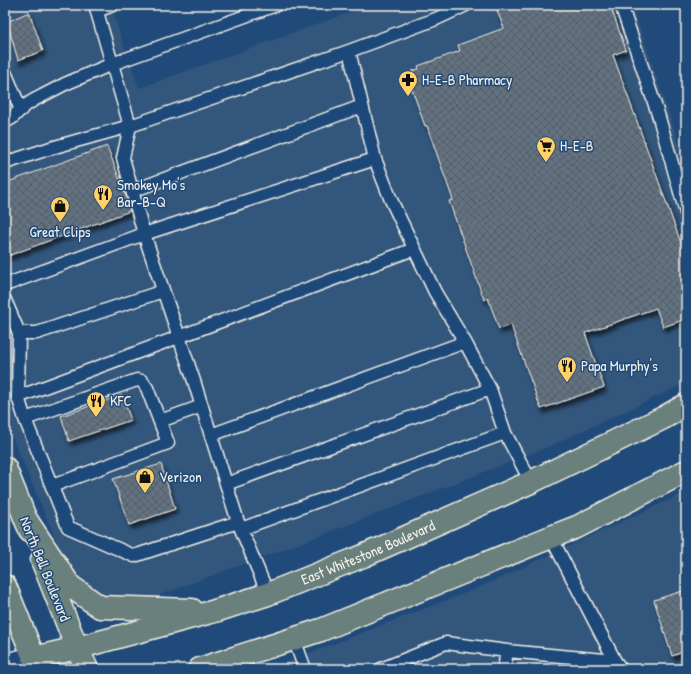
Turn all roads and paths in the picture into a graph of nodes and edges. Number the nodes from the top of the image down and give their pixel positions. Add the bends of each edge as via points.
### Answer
1 (112, 5) edge
2 (276, 5) edge
3 (466, 5) edge
4 (621, 5) edge
5 (96, 8) edge
6 (349, 51) junction
7 (112, 64) junction
8 (5, 72) edge
9 (362, 106) junction
10 (21, 110) junction
11 (5, 122) edge
12 (130, 126) junction
13 (375, 159) junction
14 (5, 163) edge
15 (132, 191) junction
16 (686, 213) edge
17 (144, 234) junction
18 (414, 249) junction
19 (5, 285) edge
20 (163, 291) junction
21 (5, 300) edge
22 (19, 333) junction
23 (179, 338) junction
24 (465, 342) junction
25 (490, 389) junction
26 (18, 397) junction
27 (686, 405) edge
28 (202, 406) junction
29 (25, 419) junction
30 (160, 421) junction
31 (505, 433) junction
32 (211, 435) junction
33 (5, 468) edge
34 (686, 471) edge
35 (531, 482) junction
36 (226, 484) junction
37 (52, 486) junction
38 (25, 518) junction
39 (240, 525) junction
40 (551, 537) junction
41 (5, 586) edge
42 (268, 594) junction
43 (215, 611) junction
44 (294, 639) junction
45 (77, 648) junction
46 (507, 651) junction
47 (37, 663) edge
48 (5, 665) edge
49 (618, 665) edge
50 (205, 668) edge
51 (87, 669) edge
52 (305, 669) edge
53 (381, 669) edge
54 (504, 669) edge

1 - 5 lane
2 - 7 lane
3 - 6 lane via 436,19
4 - 16 lane via 658,114
5 - 7 lane
6 - 9 lane
6 - 12 lane
7 - 10 lane via 64,84
7 - 12 lane
8 - 10 lane
9 - 13 lane
9 - 15 lane
10 - 11 lane
12 - 14 lane
12 - 15 lane via 122,158
13 - 17 lane
13 - 18 lane
15 - 17 lane
17 - 19 lane
17 - 20 lane
18 - 23 lane
18 - 24 lane via 435,292
20 - 22 lane via 37,333
20 - 23 lane
21 - 22 lane
22 - 26 lane
23 - 26 lane
23 - 28 lane
24 - 25 lane
24 - 32 lane
25 - 31 lane
25 - 36 lane
26 - 29 lane
27 - 35 main road, East Whitestone Boulevard
28 - 30 lane
28 - 32 lane
29 - 30 lane via 137,380 142,381 147,388
29 - 37 lane
30 - 37 lane via 168,443
31 - 35 lane
31 - 39 lane
32 - 36 lane
33 - 38 main road, North Bell Boulevard
34 - 40 main road via 577,527
35 - 42 main road, East Whitestone Boulevard via 363,556
36 - 39 lane
37 - 39 lane via 68,527 134,556
38 - 43 main road via 70,586 100,607
38 - 45 main road, North Bell Boulevard
39 - 42 lane
40 - 44 main road
40 - 49 lane
41 - 47 main road
42 - 43 main road, East Whitestone Boulevard
43 - 45 main road, East Whitestone Boulevard
44 - 50 main road
44 - 52 lane
45 - 47 main road, East Whitestone Boulevard
45 - 51 main road, North Bell Boulevard
46 - 49 lane
46 - 53 lane via 446,644
46 - 54 lane
47 - 48 main road

